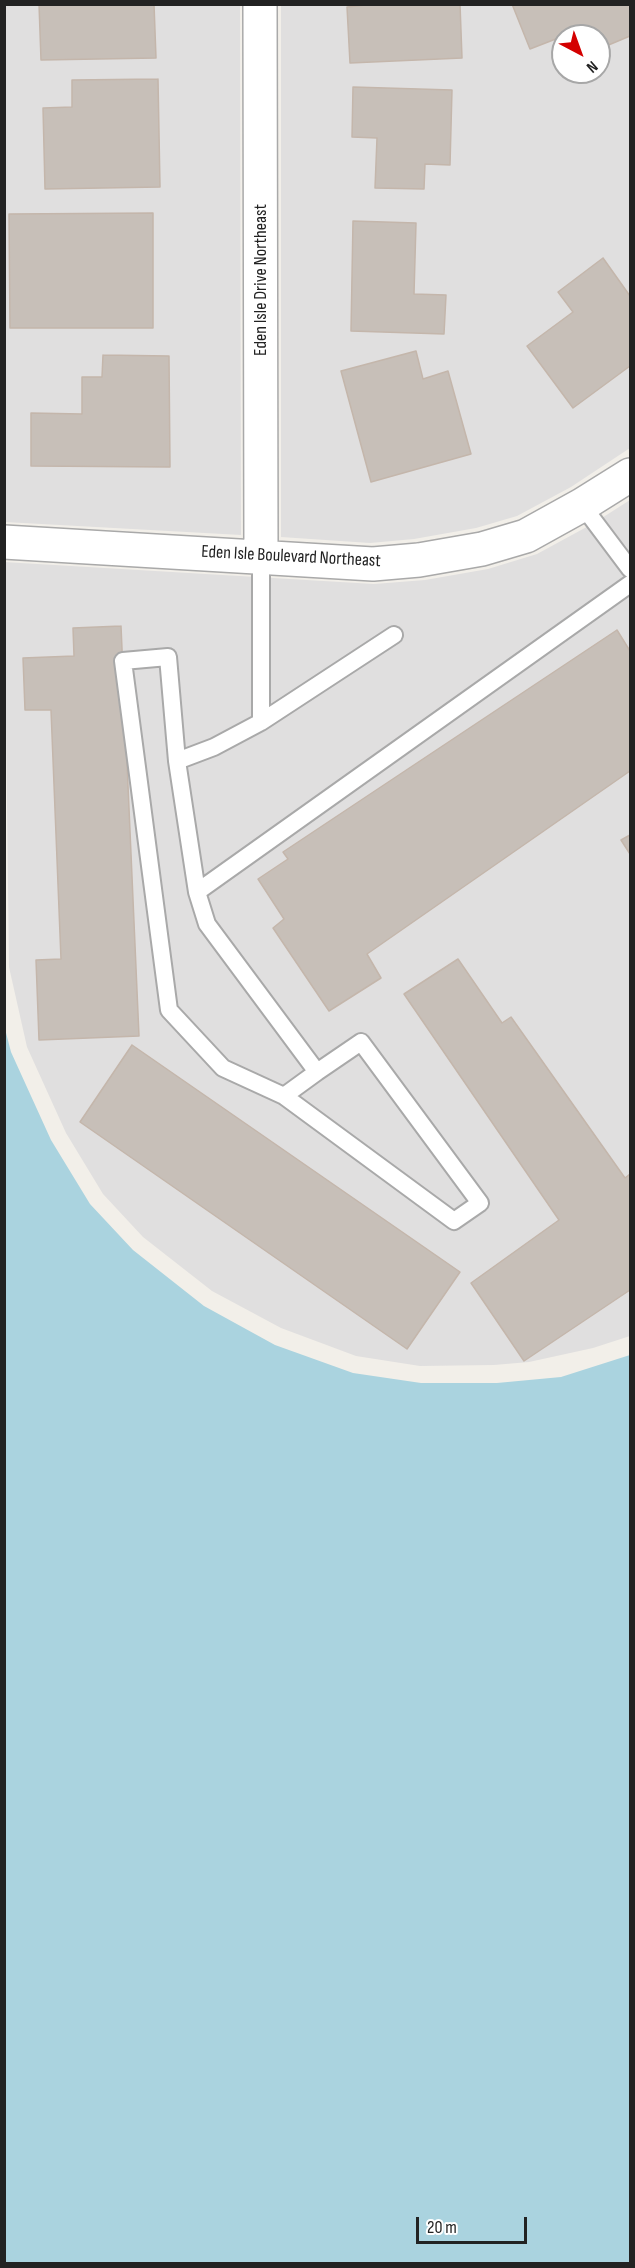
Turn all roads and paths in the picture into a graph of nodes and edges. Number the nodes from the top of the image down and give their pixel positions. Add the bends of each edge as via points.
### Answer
1 (260, 4) edge
2 (630, 474) edge
3 (582, 505) junction
4 (4, 542) edge
5 (261, 556) junction
6 (630, 569) edge
7 (630, 584) edge
8 (394, 635) dead end
9 (261, 722) junction
10 (177, 761) junction
11 (197, 892) junction
12 (317, 1072) junction
13 (284, 1095) junction

1 - 5 street, Eden Isle Drive Northeast
2 - 3 street, Eden Isle Boulevard Northeast
3 - 5 street, Eden Isle Boulevard Northeast via 526,536 482,549 419,560 373,564
3 - 6 lane
4 - 5 street, Eden Isle Boulevard Northeast
5 - 9 lane
7 - 11 lane
8 - 9 lane
9 - 10 lane
10 - 11 lane
10 - 13 lane via 168,657 123,661 169,1010 224,1068
11 - 12 lane via 207,924
12 - 13 lane
12 - 13 lane via 361,1042 480,1203 454,1221

